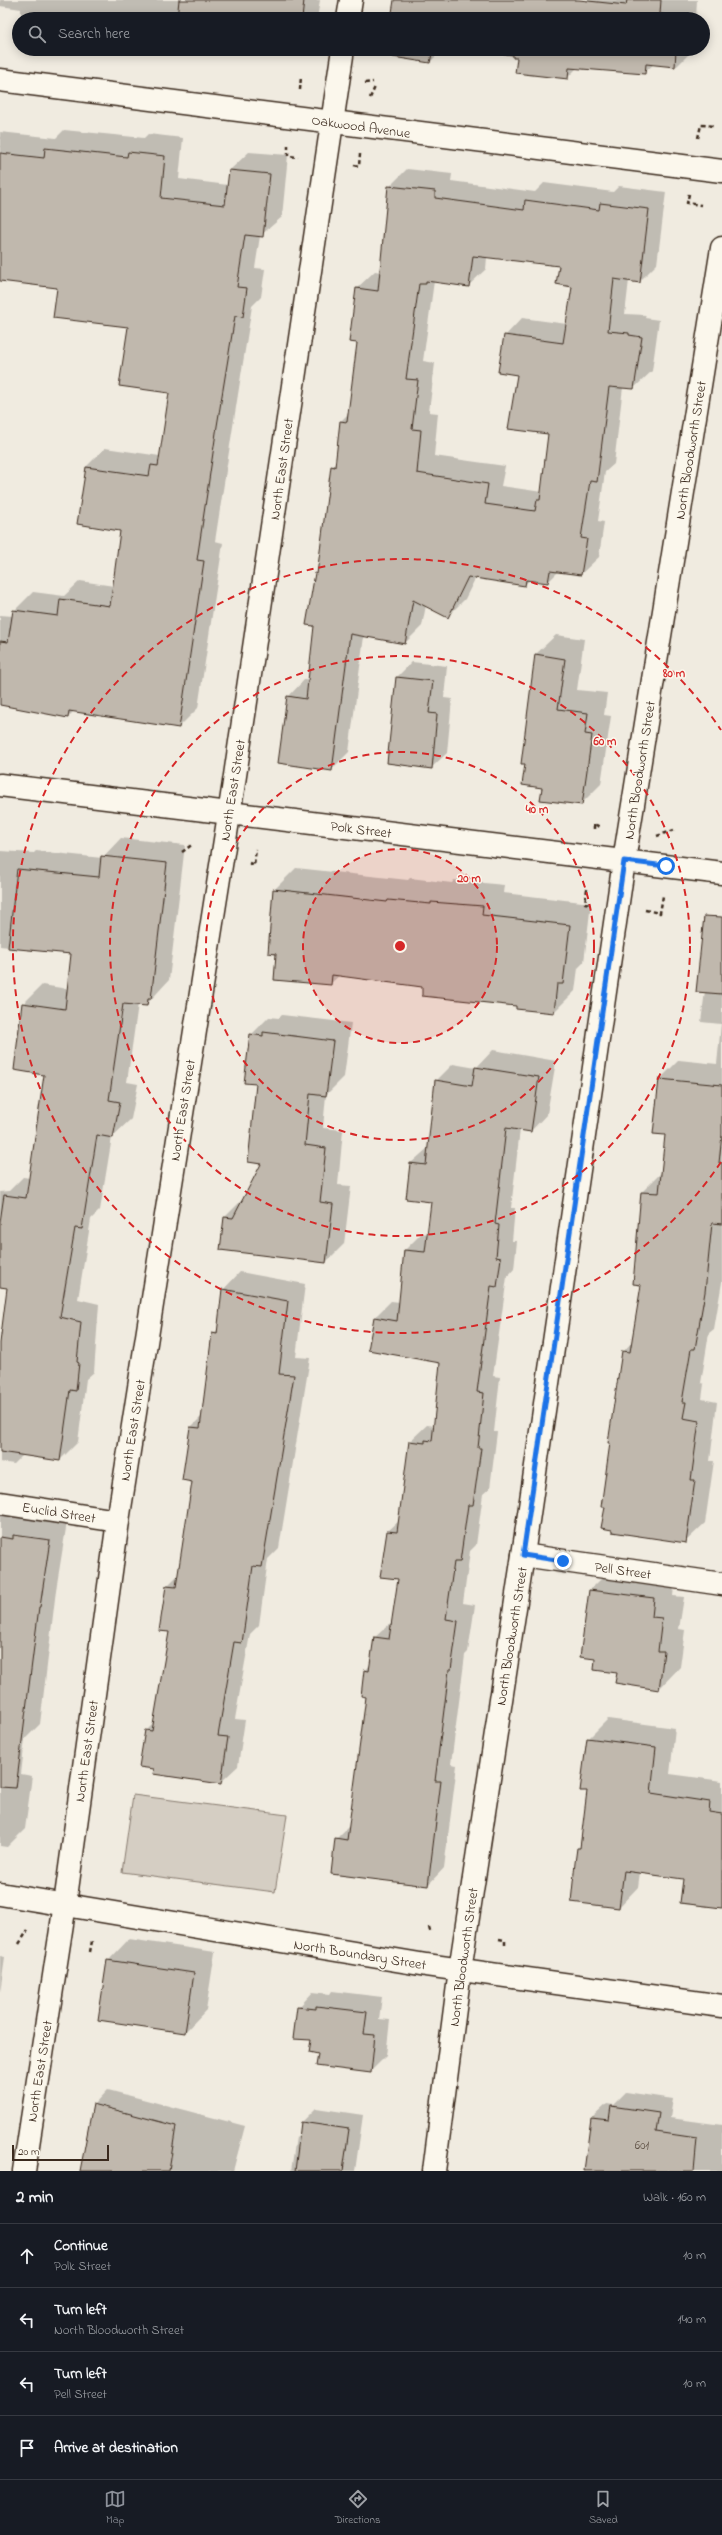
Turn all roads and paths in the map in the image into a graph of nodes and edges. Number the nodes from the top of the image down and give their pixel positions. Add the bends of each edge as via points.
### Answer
1 (351, 0) edge
2 (349, 12) edge
3 (342, 56) edge
4 (301, 76) dead end
5 (0, 80) edge
6 (375, 87) dead end
7 (300, 90) dead end
8 (370, 98) dead end
9 (332, 122) junction
10 (714, 126) dead end
11 (698, 138) dead end
12 (288, 144) dead end
13 (361, 152) dead end
14 (301, 157) dead end
15 (359, 166) dead end
16 (722, 172) edge
17 (687, 203) dead end
18 (701, 204) dead end
19 (722, 248) edge
20 (0, 785) edge
21 (229, 813) junction
22 (594, 824) dead end
23 (602, 828) dead end
24 (674, 830) dead end
25 (657, 836) dead end
26 (193, 844) dead end
27 (256, 849) dead end
28 (182, 852) dead end
29 (624, 861) junction
30 (254, 865) dead end
31 (722, 873) edge
32 (587, 889) dead end
33 (663, 896) dead end
34 (585, 903) dead end
35 (645, 910) dead end
36 (0, 1503) edge
37 (118, 1521) junction
38 (523, 1555) junction
39 (722, 1584) edge
40 (0, 1894) edge
41 (65, 1904) junction
42 (429, 1927) dead end
43 (28, 1930) dead end
44 (430, 1931) dead end
45 (499, 1939) dead end
46 (92, 1941) dead end
47 (19, 1944) dead end
48 (505, 1945) dead end
49 (90, 1952) dead end
50 (460, 1970) junction
51 (722, 2006) edge
52 (24, 2171) edge
53 (434, 2171) edge

1 - 2 street
3 - 9 street, North East Street
4 - 7 path
5 - 9 street, Oakwood Avenue
6 - 8 path
9 - 16 street, Oakwood Avenue
9 - 21 street, North East Street
10 - 11 path via 701,125
12 - 14 path via 288,156
13 - 15 path
17 - 18 path
19 - 29 street, North Bloodworth Street
20 - 21 street, Polk Street
21 - 29 street, Polk Street
21 - 37 street, North East Street
22 - 23 path
24 - 25 path
26 - 28 path
27 - 30 path
29 - 31 street, Polk Street
29 - 38 street, North Bloodworth Street
32 - 34 path
33 - 35 path via 660,913
36 - 37 street, Euclid Street
37 - 41 street, North East Street
38 - 39 street, Pell Street
38 - 50 street, North Bloodworth Street
40 - 41 street, North Boundary Street
41 - 50 street, North Boundary Street
41 - 52 street, North East Street
42 - 44 path
43 - 47 path
45 - 48 path via 505,1940
46 - 49 path
50 - 51 street, North Boundary Street
50 - 53 street, North Bloodworth Street

